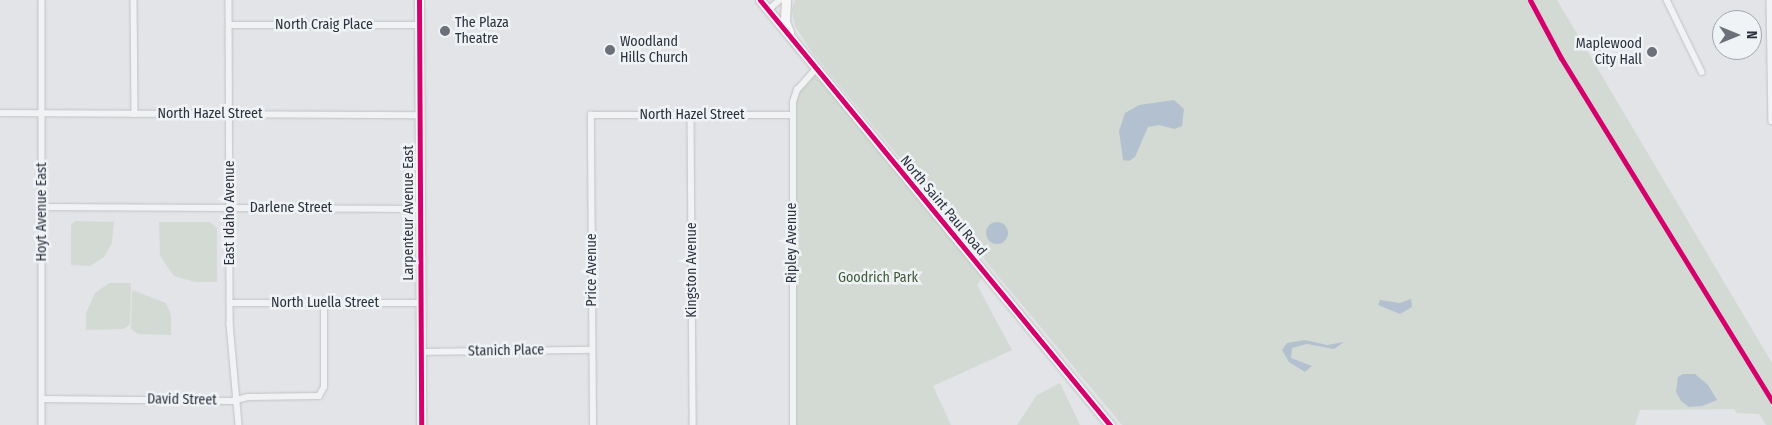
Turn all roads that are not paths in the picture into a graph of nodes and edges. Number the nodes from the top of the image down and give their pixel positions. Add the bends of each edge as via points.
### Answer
1 (42, 0) edge
2 (134, 0) edge
3 (229, 0) edge
4 (419, 0) edge
5 (780, 0) edge
6 (786, 0) edge
7 (1667, 0) edge
8 (1770, 0) edge
9 (764, 3) edge
10 (229, 25) junction
11 (420, 25) junction
12 (792, 39) junction
13 (816, 69) junction
14 (1702, 72) dead end
15 (0, 113) edge
16 (42, 114) junction
17 (134, 114) junction
18 (230, 114) junction
19 (420, 114) junction
20 (591, 116) joint
21 (691, 116) junction
22 (792, 116) junction
23 (1772, 121) edge
24 (42, 207) junction
25 (230, 208) junction
26 (420, 209) junction
27 (230, 303) junction
28 (324, 303) junction
29 (420, 304) junction
30 (592, 350) junction
31 (420, 352) junction
32 (42, 399) junction
33 (239, 399) junction
34 (42, 425) edge
35 (239, 425) edge
36 (420, 425) edge
37 (593, 425) edge
38 (693, 425) edge
39 (793, 425) edge
40 (1110, 425) edge

1 - 16 street, Hoyt Avenue East
2 - 17 street
3 - 10 street, East Idaho Avenue
4 - 11 street, Larpenteur Avenue East
5 - 9 street
6 - 12 street via 785,22
7 - 14 street
8 - 23 street
9 - 12 street, North Saint Paul Road
10 - 11 street, North Craig Place
10 - 18 street, East Idaho Avenue
11 - 19 street, Larpenteur Avenue East
12 - 13 street, North Saint Paul Road
13 - 22 street, Ripley Avenue via 797,90
13 - 40 street, North Saint Paul Road
15 - 16 street, North Hazel Street
16 - 17 street, North Hazel Street
16 - 24 street, Hoyt Avenue East
17 - 18 street, North Hazel Street
18 - 19 street, North Hazel Street
18 - 25 street, East Idaho Avenue
19 - 26 street, Larpenteur Avenue East
20 - 21 street, North Hazel Street
20 - 30 street, Price Avenue
21 - 22 street, North Hazel Street
21 - 38 street, Kingston Avenue
22 - 39 street, Ripley Avenue
24 - 25 street, Darlene Street
24 - 32 street, Hoyt Avenue East
25 - 26 street, Darlene Street
25 - 27 street, East Idaho Avenue
26 - 29 street, Larpenteur Avenue East
27 - 28 street, North Luella Street
27 - 33 street, East Idaho Avenue
28 - 29 street, North Luella Street
28 - 33 street, David Street via 322,395
29 - 31 street, Larpenteur Avenue East
30 - 31 street, Stanich Place
30 - 37 street, Price Avenue
31 - 36 street, Larpenteur Avenue East
32 - 33 street, David Street
32 - 34 street, Hoyt Avenue East
33 - 35 street, East Idaho Avenue

